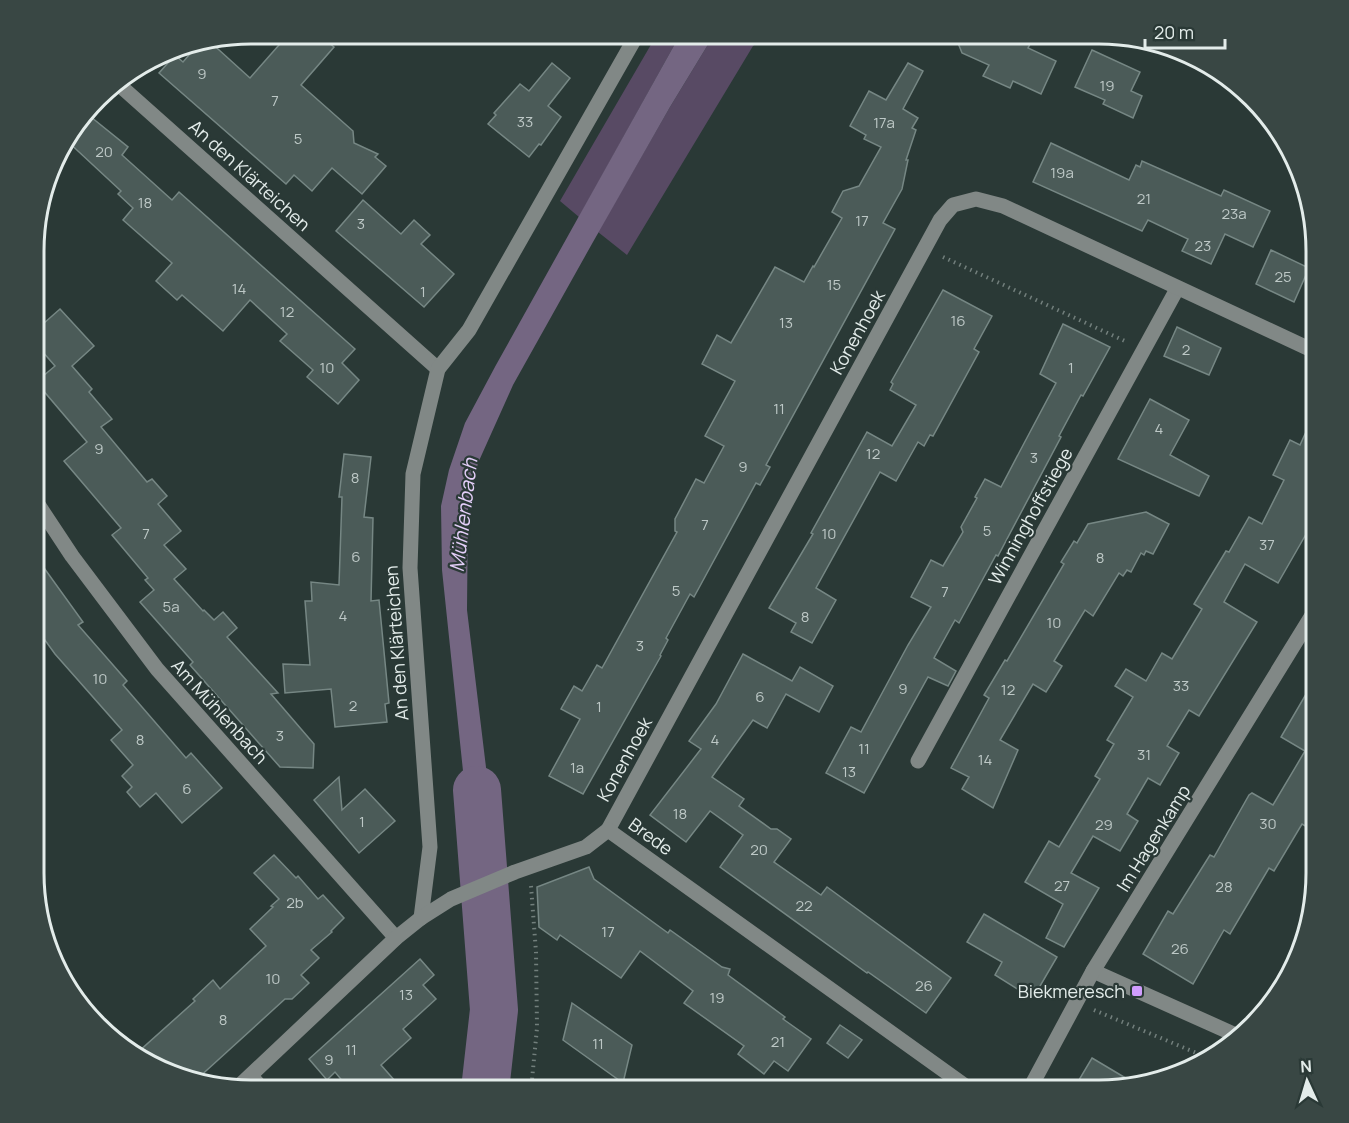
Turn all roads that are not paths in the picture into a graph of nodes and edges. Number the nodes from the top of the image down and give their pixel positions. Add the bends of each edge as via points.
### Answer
1 (632, 44) edge
2 (123, 88) edge
3 (1177, 289) junction
4 (1305, 347) edge
5 (438, 369) junction
6 (44, 513) edge
7 (1306, 626) edge
8 (918, 761) dead end
9 (608, 830) junction
10 (421, 918) junction
11 (396, 938) junction
12 (1093, 971) junction
13 (1230, 1032) edge
14 (251, 1076) junction
15 (956, 1079) edge
16 (1035, 1079) edge
17 (247, 1080) edge
18 (254, 1080) edge

1 - 5 street, An den Klärteichen via 469,330
2 - 5 street, An den Klärteichen
3 - 4 street, Konenhoek
3 - 8 street, Winninghoffstiege
3 - 9 street, Konenhoek via 1003,206 976,199 953,205 940,220
5 - 10 street, An den Klärteichen via 413,474 410,557 430,847
6 - 11 street, Am Mühlenbach via 157,669
7 - 12 street, Im Hagenkamp
9 - 10 street, Brede via 586,847 451,899
9 - 15 street, Brede
10 - 11 street, Brede
11 - 14 street, Brede
12 - 13 street
12 - 16 street, Im Hagenkamp
14 - 17 street, Brede
14 - 18 street

